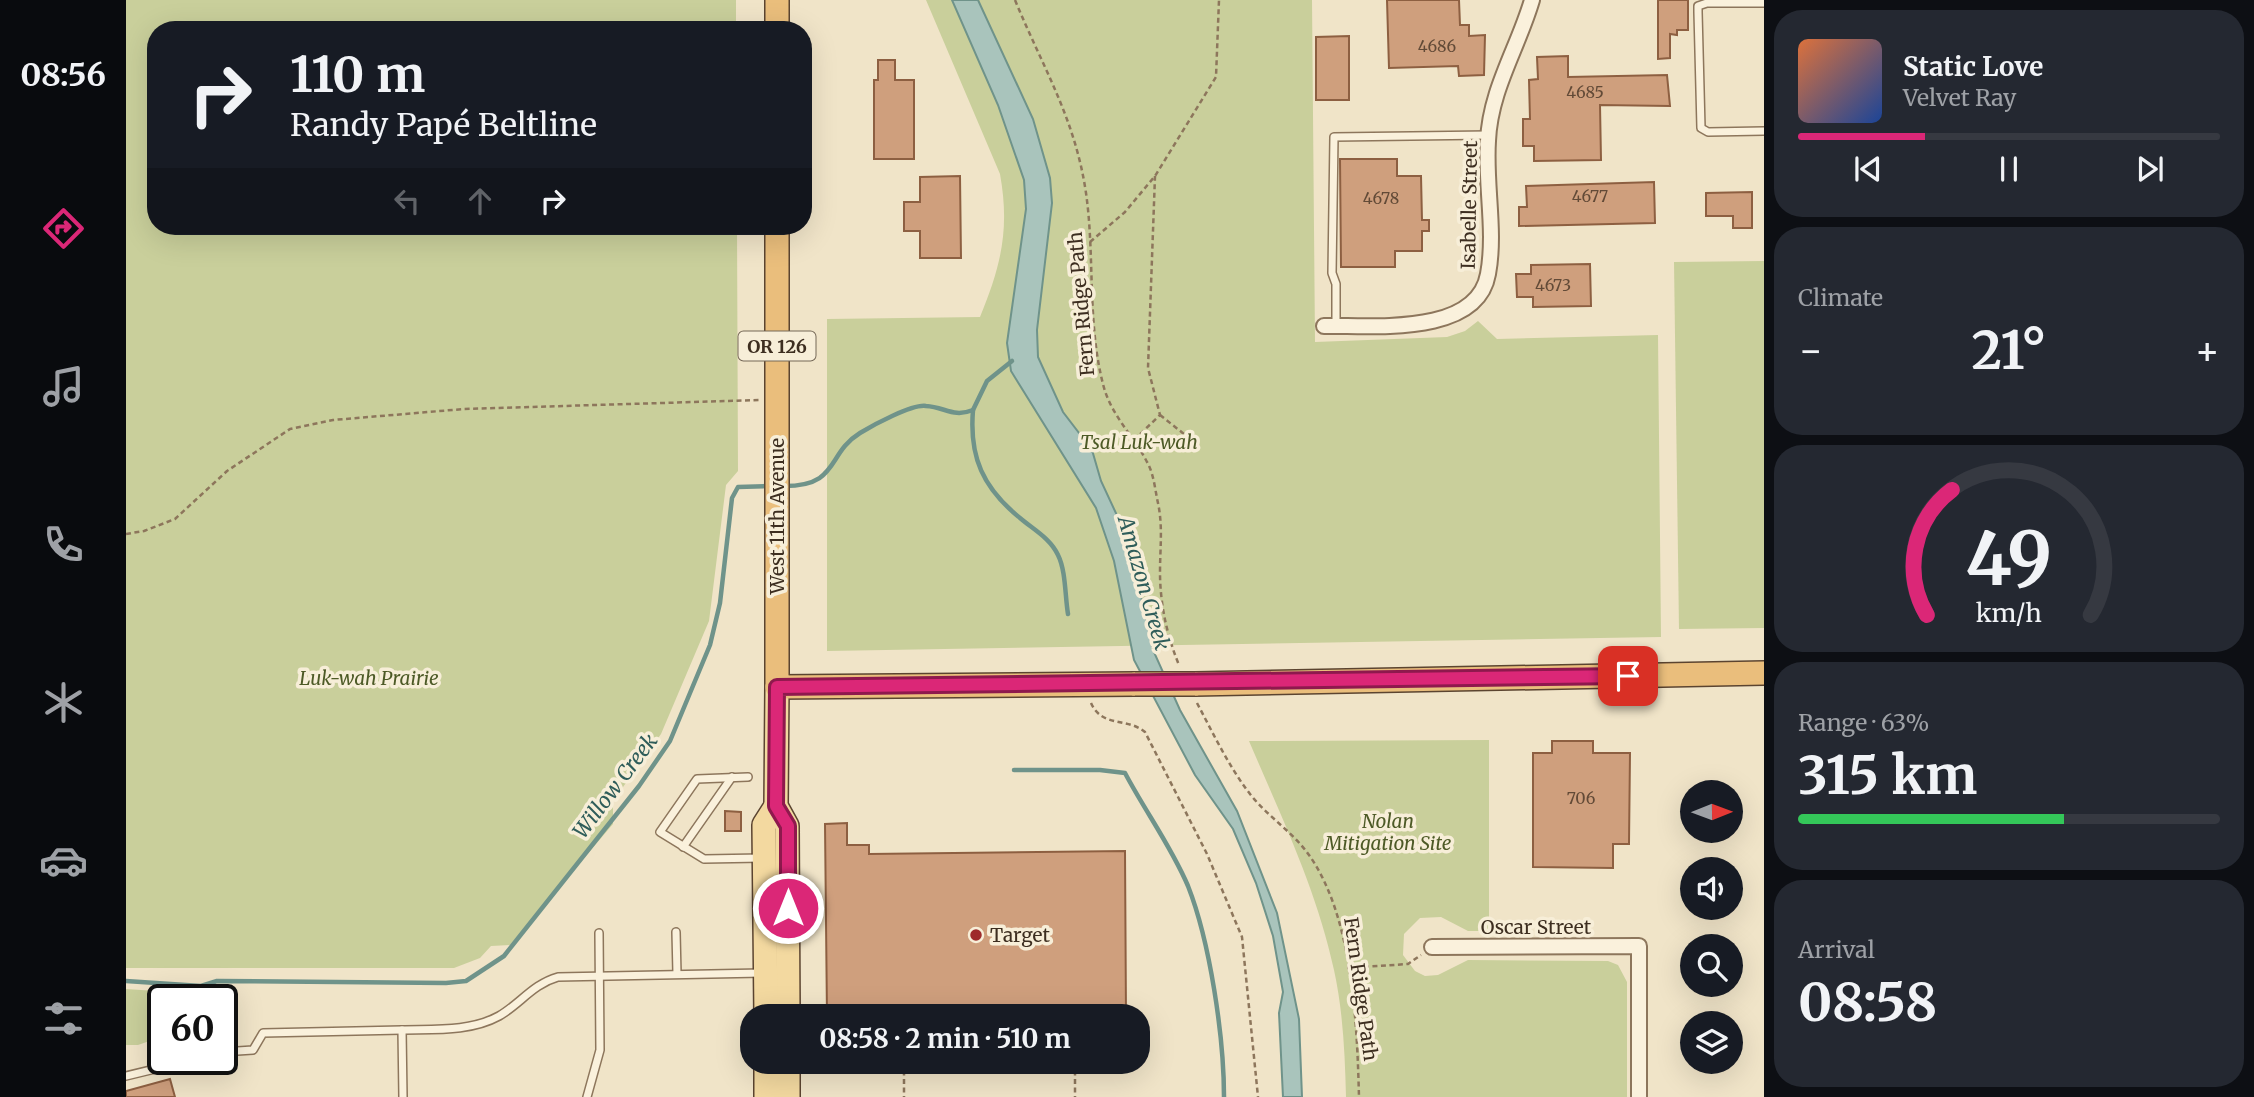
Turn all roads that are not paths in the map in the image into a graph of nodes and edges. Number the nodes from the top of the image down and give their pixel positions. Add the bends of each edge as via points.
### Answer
1 (777, 0) edge
2 (1532, 0) edge
3 (1764, 2) edge
4 (777, 21) edge
5 (1764, 131) edge
6 (1489, 135) junction
7 (777, 235) edge
8 (1330, 326) joint
9 (1764, 673) edge
10 (777, 687) junction
11 (732, 777) junction
12 (748, 777) dead end
13 (776, 806) junction
14 (683, 847) junction
15 (763, 858) junction
16 (676, 932) dead end
17 (599, 933) dead end
18 (1432, 947) road end
19 (677, 974) junction
20 (600, 975) junction
21 (766, 982) junction
22 (766, 1004) edge
23 (776, 1004) edge
24 (788, 1004) edge
25 (401, 1030) junction
26 (238, 1051) edge
27 (147, 1071) edge
28 (766, 1074) edge
29 (788, 1074) edge
30 (126, 1076) edge
31 (403, 1097) edge
32 (587, 1097) edge
33 (766, 1097) edge
34 (788, 1097) edge
35 (1639, 1097) edge

1 - 4 highway
2 - 6 street, Isabelle Street via 1498,85
3 - 5 lane via 1698,6 1701,128 1708,132
6 - 8 street, Isabelle Street via 1488,277 1474,301 1453,316 1431,323
6 - 8 lane via 1334,137 1332,272 1336,284
7 - 10 highway, West 11th Avenue / OR 126
9 - 10 highway, bridge
10 - 13 main road, West 11th Avenue / OR 126
11 - 12 lane
11 - 14 lane
11 - 14 lane via 695,780 660,832
13 - 15 main road, West 11th Avenue / OR 126 via 764,825
13 - 24 main road, West 11th Avenue / OR 126 via 788,826
14 - 15 lane via 704,859
15 - 21 main road, West 11th Avenue / OR 126
16 - 19 lane
17 - 20 lane
18 - 35 street, Oscar Street via 1639,946
19 - 20 lane
19 - 21 lane
20 - 25 lane via 549,980 500,1016 471,1026
20 - 32 lane via 600,1050
21 - 22 main road, West 11th Avenue / OR 126
21 - 23 main road
25 - 26 lane via 263,1032 253,1050
25 - 31 lane
27 - 30 lane
28 - 33 main road
29 - 34 main road

